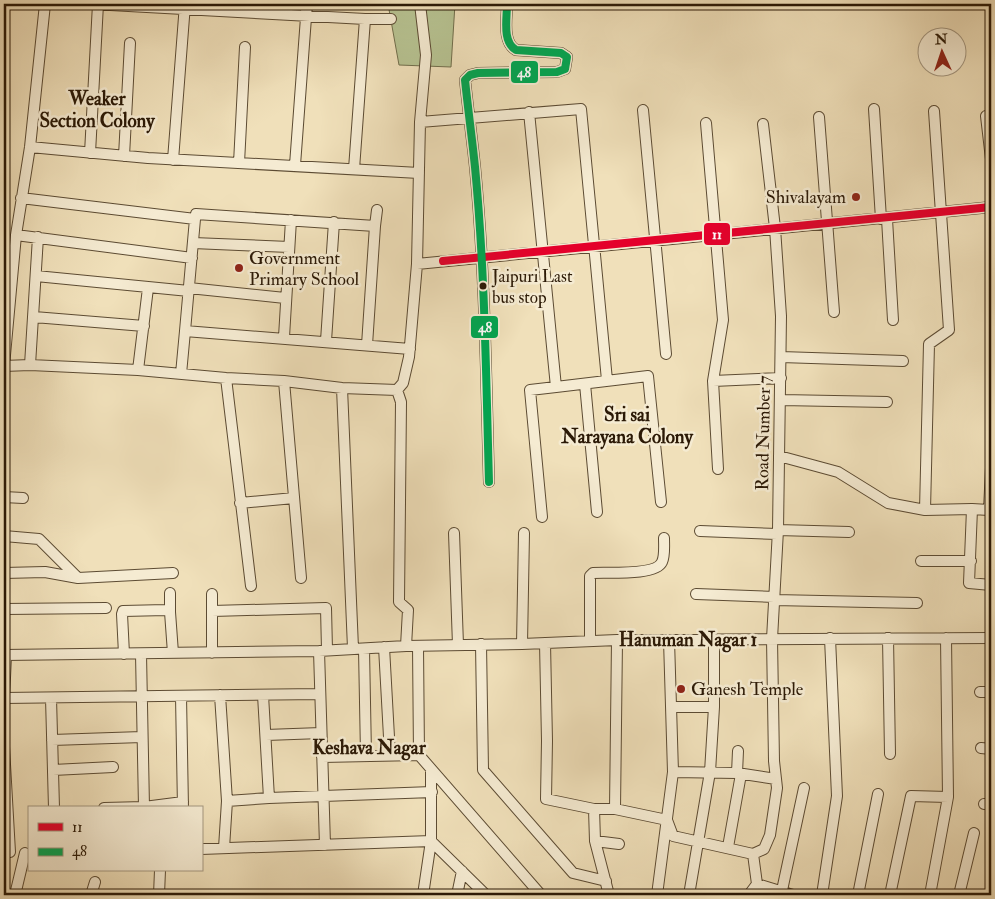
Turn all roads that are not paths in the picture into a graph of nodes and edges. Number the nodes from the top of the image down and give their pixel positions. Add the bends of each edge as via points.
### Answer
1 (45, 4) edge
2 (92, 4) edge
3 (98, 4) edge
4 (306, 4) edge
5 (420, 4) edge
6 (507, 4) edge
7 (130, 5) edge
8 (185, 7) edge
9 (248, 8) edge
10 (306, 16) junction
11 (365, 19) junction
12 (391, 19) dead end
13 (130, 43) dead end
14 (245, 48) dead end
15 (874, 109) dead end
16 (644, 110) dead end
17 (934, 111) dead end
18 (529, 112) junction
19 (986, 116) dead end
20 (469, 117) junction
21 (819, 117) dead end
22 (420, 122) junction
23 (706, 123) dead end
24 (763, 124) dead end
25 (30, 147) junction
26 (90, 153) junction
27 (124, 156) junction
28 (991, 159) edge
29 (173, 160) junction
30 (239, 164) junction
31 (295, 166) junction
32 (354, 170) junction
33 (419, 172) junction
34 (21, 198) junction
35 (991, 207) edge
36 (377, 210) dead end
37 (942, 212) junction
38 (195, 219) junction
39 (884, 219) junction
40 (292, 220) junction
41 (334, 222) junction
42 (827, 224) junction
43 (375, 226) junction
44 (775, 228) junction
45 (714, 234) junction
46 (16, 235) junction
47 (38, 237) junction
48 (655, 240) junction
49 (193, 243) junction
50 (594, 246) junction
51 (289, 247) junction
52 (542, 252) junction
53 (192, 258) junction
54 (481, 258) junction
55 (417, 264) junction
56 (36, 276) junction
57 (148, 288) junction
58 (189, 289) junction
59 (285, 298) junction
60 (834, 312) dead end
61 (34, 317) junction
62 (893, 320) dead end
63 (144, 326) junction
64 (185, 331) junction
65 (284, 337) junction
66 (326, 341) junction
67 (367, 345) junction
68 (410, 348) junction
69 (666, 354) dead end
70 (781, 357) junction
71 (902, 361) dead end
72 (30, 364) junction
73 (4, 366) edge
74 (138, 370) junction
75 (181, 374) junction
76 (226, 378) junction
77 (781, 378) junction
78 (607, 380) junction
79 (284, 381) junction
80 (713, 381) junction
81 (585, 384) junction
82 (556, 387) junction
83 (342, 388) junction
84 (397, 390) junction
85 (781, 400) junction
86 (887, 402) dead end
87 (779, 456) junction
88 (991, 468) edge
89 (718, 469) dead end
90 (489, 482) dead end
91 (4, 497) edge
92 (23, 498) dead end
93 (294, 498) junction
94 (661, 502) dead end
95 (240, 503) junction
96 (972, 509) junction
97 (924, 510) junction
98 (990, 510) edge
99 (598, 512) dead end
100 (542, 518) dead end
101 (700, 531) dead end
102 (778, 532) junction
103 (849, 532) dead end
104 (454, 533) dead end
105 (524, 533) dead end
106 (4, 536) edge
107 (664, 538) dead end
108 (921, 561) dead end
109 (970, 561) junction
110 (4, 573) edge
111 (173, 573) dead end
112 (78, 578) junction
113 (301, 578) dead end
114 (991, 585) edge
115 (251, 586) dead end
116 (170, 593) dead end
117 (212, 594) dead end
118 (696, 594) dead end
119 (774, 599) junction
120 (916, 603) dead end
121 (106, 608) dead end
122 (4, 609) edge
123 (212, 611) junction
124 (170, 612) junction
125 (772, 638) junction
126 (830, 638) junction
127 (888, 638) junction
128 (946, 638) junction
129 (991, 638) edge
130 (714, 639) junction
131 (616, 640) junction
132 (669, 640) junction
133 (590, 642) junction
134 (545, 643) junction
135 (482, 644) junction
136 (522, 644) junction
137 (458, 645) junction
138 (406, 646) junction
139 (418, 646) junction
140 (384, 647) junction
141 (352, 648) junction
142 (364, 649) junction
143 (323, 650) junction
144 (212, 653) junction
145 (124, 654) junction
146 (141, 654) junction
147 (173, 654) junction
148 (5, 655) edge
149 (320, 694) junction
150 (220, 695) junction
151 (264, 695) junction
152 (141, 696) junction
153 (181, 696) junction
154 (51, 698) junction
155 (4, 699) edge
156 (672, 707) junction
157 (714, 707) junction
158 (322, 733) junction
159 (266, 736) junction
160 (142, 737) junction
161 (52, 740) junction
162 (4, 747) edge
163 (738, 751) dead end
164 (4, 752) edge
165 (890, 754) dead end
166 (390, 755) junction
167 (419, 755) junction
168 (366, 756) junction
169 (322, 757) junction
170 (113, 767) dead end
171 (53, 770) junction
172 (431, 770) junction
173 (674, 772) junction
174 (710, 772) junction
175 (739, 774) junction
176 (776, 779) junction
177 (804, 788) dead end
178 (5, 790) edge
179 (432, 792) junction
180 (878, 794) dead end
181 (948, 796) junction
182 (324, 797) junction
183 (268, 798) junction
184 (227, 801) junction
185 (183, 805) edge
186 (54, 806) edge
187 (144, 806) edge
188 (164, 806) edge
189 (594, 809) junction
190 (615, 809) junction
191 (667, 820) junction
192 (974, 833) dead end
193 (431, 841) junction
194 (594, 841) junction
195 (698, 842) junction
196 (619, 844) dead end
197 (325, 845) junction
198 (224, 848) junction
199 (728, 848) junction
200 (202, 849) edge
201 (7, 852) edge
202 (27, 853) edge
203 (753, 854) junction
204 (462, 871) junction
205 (160, 872) edge
206 (95, 882) dead end
207 (606, 882) junction
208 (758, 884) junction
209 (781, 894) edge
210 (14, 895) edge
211 (91, 895) edge
212 (160, 895) edge
213 (423, 895) edge
214 (457, 895) edge
215 (486, 895) edge
216 (539, 895) edge
217 (609, 895) edge
218 (657, 895) edge
219 (688, 895) edge
220 (750, 895) edge
221 (793, 895) edge
222 (822, 895) edge
223 (858, 895) edge
224 (890, 895) edge
225 (931, 895) edge
226 (960, 895) edge

1 - 25 street
2 - 3 street
3 - 7 street
3 - 26 street
4 - 10 street
5 - 22 street via 426,55
6 - 20 street via 507,40 510,47 561,53 567,57 565,69 470,75 465,80
7 - 8 street
8 - 9 street
8 - 29 street
9 - 10 street
10 - 11 street
10 - 31 street
11 - 12 street
11 - 32 street
13 - 27 street
14 - 30 street
15 - 39 street
16 - 48 street
17 - 37 street
18 - 20 street
18 - 50 street via 580,109
18 - 52 street
19 - 28 street
20 - 22 street
20 - 54 street
21 - 42 street
22 - 33 street
23 - 45 street
24 - 44 street, Road Number 7
25 - 26 street
25 - 34 street
26 - 27 street
27 - 29 street
29 - 30 street
30 - 31 street
31 - 32 street
32 - 33 street
33 - 55 street
34 - 38 street
34 - 46 street
35 - 37 street
36 - 43 street
37 - 39 street
37 - 97 street via 949,330 929,344
38 - 40 street via 196,214
38 - 49 street
39 - 42 street
39 - 62 street
40 - 41 street
40 - 51 street
41 - 43 street
41 - 66 street
42 - 44 street
42 - 60 street
43 - 67 street
44 - 45 street
44 - 70 street, Road Number 7 via 782,316
45 - 48 street
45 - 80 street via 723,320
46 - 47 street
46 - 73 street
47 - 53 street
47 - 56 street
48 - 50 street
48 - 69 street
49 - 51 street
49 - 53 street
50 - 52 street
50 - 78 street
51 - 59 street
52 - 54 street
52 - 82 street
53 - 58 street
54 - 55 street
54 - 90 street
55 - 68 street
56 - 57 street
56 - 61 street
57 - 58 street
57 - 63 street
58 - 59 street
58 - 64 street
59 - 65 street
61 - 63 street
61 - 72 street
63 - 74 street
64 - 65 street
64 - 75 street
65 - 66 street
66 - 67 street
67 - 68 street
68 - 84 street via 403,384
70 - 71 street
70 - 77 street, Road Number 7
72 - 73 street
72 - 74 street
74 - 75 street
75 - 76 street
76 - 79 street
76 - 95 street
77 - 80 street
77 - 85 street, Road Number 7
78 - 81 street
78 - 94 street via 648,376
79 - 83 street
79 - 93 street
80 - 89 street
81 - 82 street
81 - 99 street
82 - 100 street via 530,390
83 - 84 street
83 - 141 street
84 - 138 street via 401,402 399,602 408,610
85 - 86 street
85 - 87 street, Road Number 7
87 - 97 street via 838,472 888,503
87 - 102 street, Road Number 7
88 - 98 street
91 - 92 street
93 - 95 street
93 - 113 street
95 - 115 street
96 - 97 street
96 - 98 street
96 - 109 street
101 - 102 street
102 - 103 street
102 - 119 street, Road Number 7
104 - 137 street
105 - 136 street
106 - 112 street via 39,539
107 - 133 street via 662,561 658,568 593,573 590,576
108 - 109 street
109 - 114 street via 969,583
110 - 112 street via 44,572
111 - 112 street
116 - 124 street
117 - 123 street
118 - 119 street
119 - 120 street
119 - 125 street, Road Number 7
121 - 122 street
123 - 143 street via 326,608
123 - 144 street
124 - 145 street via 123,612
124 - 147 street
125 - 126 street
125 - 130 street
125 - 176 street, Road Number 7
126 - 127 street
126 - 222 street via 837,796
127 - 128 street
127 - 165 street
128 - 129 street
128 - 181 street
130 - 132 street
130 - 157 street
131 - 132 street
131 - 133 street
131 - 190 street
132 - 156 street
133 - 134 street
134 - 136 street
134 - 189 street via 546,799
135 - 136 street
135 - 137 street
135 - 207 street via 483,770 573,872
137 - 139 street
138 - 139 street
138 - 140 street
139 - 167 street
140 - 142 street
140 - 166 street
141 - 142 street
141 - 143 street
142 - 168 street
143 - 144 street
143 - 149 street
144 - 147 street
145 - 146 street
145 - 148 street
146 - 147 street
146 - 152 street
148 - 155 street
149 - 151 street
149 - 158 street
150 - 151 street
150 - 153 street
150 - 184 street
151 - 159 street
152 - 153 street
152 - 154 street
152 - 160 street
153 - 185 street
154 - 155 street
154 - 161 street
156 - 157 street
156 - 173 street
157 - 174 street
158 - 159 street
158 - 169 street
159 - 183 street
160 - 161 street
160 - 187 street
161 - 171 street
162 - 164 street
163 - 175 street
164 - 178 street
166 - 167 street
166 - 168 street
167 - 172 street
168 - 169 street
169 - 182 street
170 - 171 street
171 - 186 street
172 - 179 street
172 - 216 street
173 - 174 street
173 - 191 street
174 - 175 street
174 - 195 street
175 - 176 street
175 - 199 street
176 - 203 street, Road Number 7 via 770,834 764,849
177 - 209 street
178 - 201 street
179 - 182 street
179 - 193 street
180 - 223 street
181 - 224 street via 911,796
181 - 225 street
182 - 183 street
182 - 197 street
183 - 184 street
184 - 198 street
185 - 188 street
189 - 190 street
189 - 194 street
190 - 191 street
191 - 195 street via 673,836
191 - 218 street
192 - 226 street
193 - 197 street
193 - 204 street
193 - 213 street
194 - 196 street
194 - 207 street
195 - 199 street
195 - 219 street
197 - 198 street
198 - 200 street
199 - 203 street
201 - 202 street
202 - 210 street
203 - 208 street
204 - 214 street
204 - 215 street
205 - 212 street
206 - 211 street
207 - 217 street
208 - 209 street
208 - 220 street
209 - 221 street

